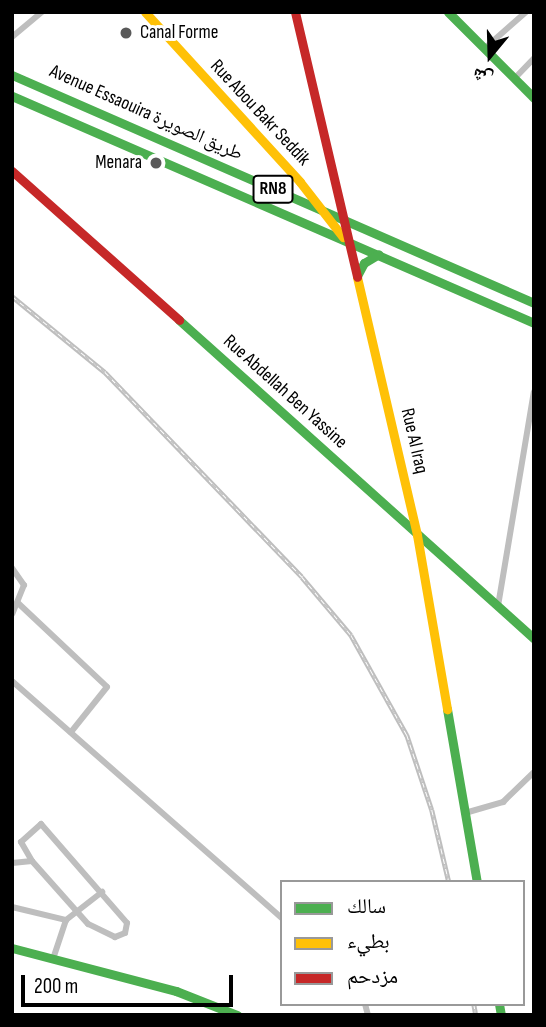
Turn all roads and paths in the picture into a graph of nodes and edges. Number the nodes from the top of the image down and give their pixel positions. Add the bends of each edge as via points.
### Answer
1 (43, 12) edge
2 (145, 12) edge
3 (295, 12) edge
4 (448, 12) edge
5 (526, 12) edge
6 (13, 36) edge
7 (484, 49) junction
8 (534, 58) edge
9 (12, 75) edge
10 (514, 79) junction
11 (12, 96) edge
12 (534, 98) edge
13 (12, 171) edge
14 (322, 210) junction
15 (341, 217) junction
16 (346, 241) junction
17 (379, 254) junction
18 (357, 276) junction
19 (534, 303) edge
20 (534, 323) edge
21 (534, 392) edge
22 (417, 535) junction
23 (12, 568) edge
24 (18, 603) junction
25 (498, 606) junction
26 (12, 614) edge
27 (534, 639) edge
28 (12, 681) edge
29 (71, 732) junction
30 (534, 772) edge
31 (465, 813) junction
32 (32, 860) junction
33 (12, 863) edge
34 (477, 880) edge
35 (102, 892) junction
36 (12, 907) edge
37 (76, 912) junction
38 (280, 916) edge
39 (66, 920) junction
40 (12, 947) edge
41 (53, 959) junction
42 (222, 1011) edge
43 (237, 1015) edge

1 - 6 street
2 - 14 street, Rue Abou Bakr Seddik
3 - 15 street, Rue Al Iraq
4 - 7 street
5 - 7 street
7 - 10 street
8 - 10 street
9 - 14 street, Avenue Essaouira طريق الصويرة / RN8
10 - 12 street
11 - 16 street, Avenue Essaouira طريق الصويرة / RN8
13 - 22 street, Rue Abdellah Ben Yassine
14 - 15 street, Avenue Essaouira طريق الصويرة / RN8
14 - 16 street, Rue Abou Bakr Seddik
15 - 16 street, Rue Al Iraq
15 - 19 street, Avenue Essaouira طريق الصويرة / RN8
16 - 17 street, Avenue Essaouira طريق الصويرة / RN8
16 - 18 street, Rue Al Iraq
17 - 18 street via 364,263
17 - 20 street, Avenue Essaouira طريق الصويرة / RN8
18 - 22 street, Rue Al Iraq
21 - 25 street
22 - 25 street, Rue Abdellah Ben Yassine
22 - 31 street, Rue Al Iraq
23 - 24 street via 24,585
24 - 26 street
24 - 29 street via 107,687
25 - 27 street, Rue Abdellah Ben Yassine
28 - 29 street
29 - 38 street
30 - 31 street via 503,802
31 - 34 street, Rue Al Iraq
32 - 33 street
32 - 35 street via 21,842 41,824
32 - 37 street
35 - 37 street
35 - 37 street via 127,923 125,933 116,937
36 - 39 street
37 - 39 street
39 - 41 street
40 - 41 street
41 - 42 street
42 - 43 street

